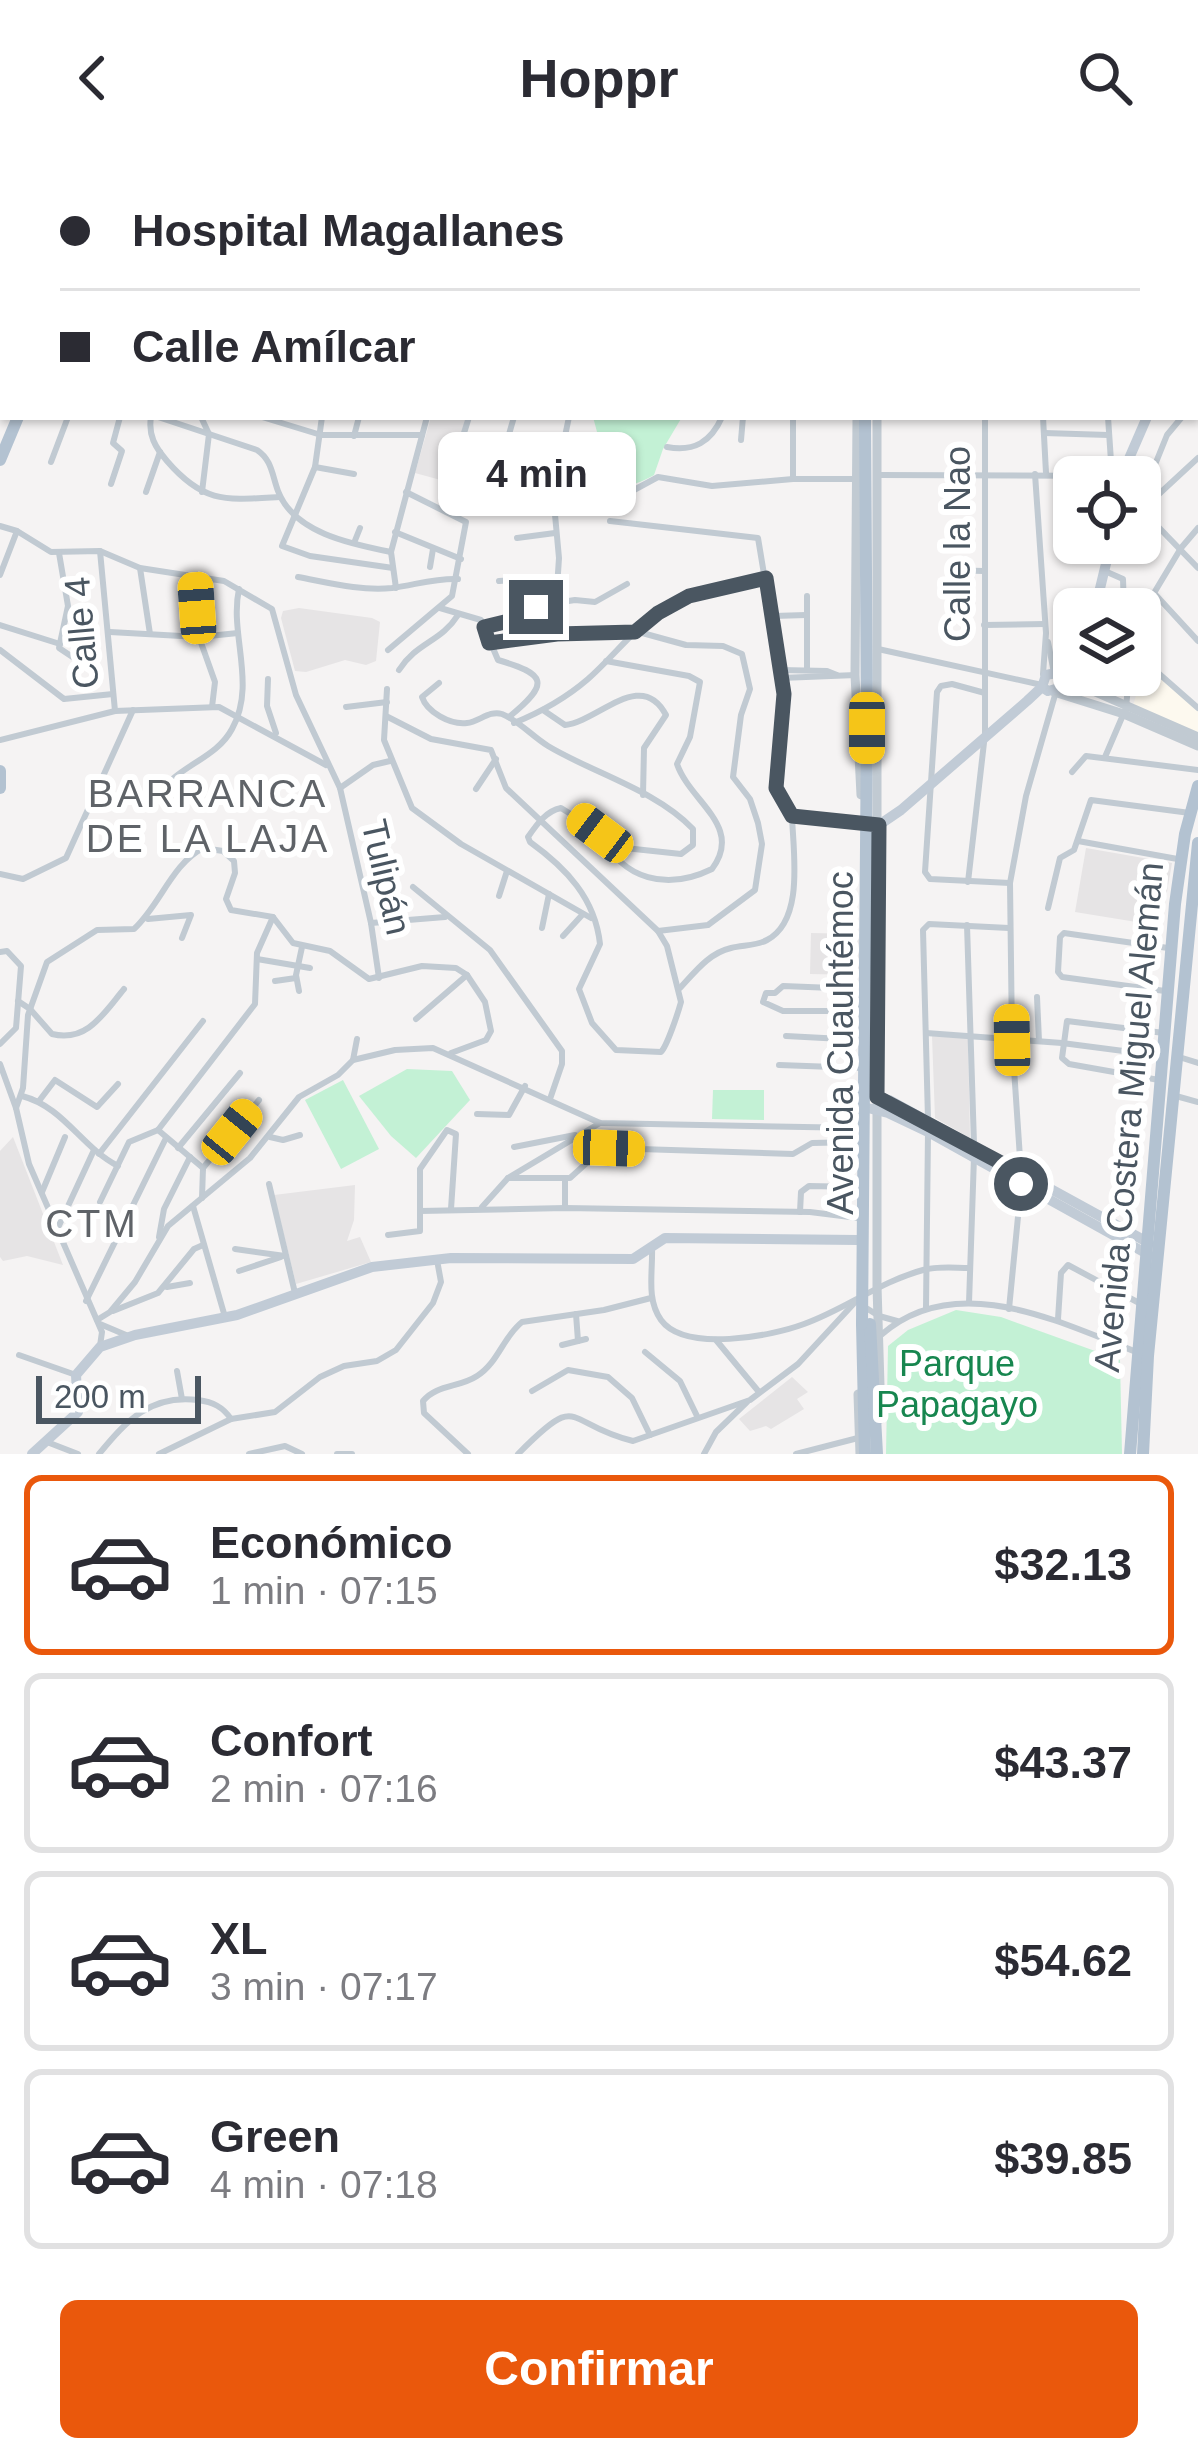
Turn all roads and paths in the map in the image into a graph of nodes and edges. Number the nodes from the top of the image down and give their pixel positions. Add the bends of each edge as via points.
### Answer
1 (13, 420) edge
2 (67, 420) edge
3 (119, 420) edge
4 (153, 420) edge
5 (164, 420) edge
6 (202, 420) edge
7 (272, 420) edge
8 (322, 420) edge
9 (358, 420) edge
10 (427, 420) edge
11 (468, 420) edge
12 (513, 420) edge
13 (568, 420) edge
14 (720, 420) edge
15 (743, 420) edge
16 (793, 420) edge
17 (871, 420) edge
18 (871, 420) edge
19 (871, 420) edge
20 (985, 420) edge
21 (1043, 420) edge
22 (1108, 420) edge
23 (1146, 420) edge
24 (1179, 420) edge
25 (1044, 433) junction
26 (208, 434) junction
27 (322, 435) junction
28 (422, 435) junction
29 (1108, 435) junction
30 (354, 436) junction
31 (741, 440) dead end
32 (667, 447) dead end
33 (160, 452) junction
34 (1110, 456) edge
35 (1130, 456) edge
36 (1158, 456) edge
37 (1198, 458) edge
38 (0, 460) edge
39 (51, 462) dead end
40 (315, 467) junction
41 (1046, 473) junction
42 (1053, 473) edge
43 (355, 474) dead end
44 (983, 474) junction
45 (1035, 474) junction
46 (877, 476) junction
47 (793, 479) junction
48 (857, 479) junction
49 (555, 480) junction
50 (111, 484) dead end
51 (448, 484) dead end
52 (146, 492) dead end
53 (202, 492) junction
54 (406, 492) junction
55 (1161, 492) edge
56 (482, 494) dead end
57 (280, 497) junction
58 (293, 512) junction
59 (610, 521) dead end
60 (0, 526) edge
61 (1161, 527) edge
62 (360, 528) dead end
63 (1198, 528) edge
64 (17, 531) junction
65 (395, 532) junction
66 (557, 533) junction
67 (517, 538) dead end
68 (354, 543) junction
69 (434, 548) junction
70 (1181, 548) junction
71 (100, 551) junction
72 (391, 552) junction
73 (59, 553) junction
74 (461, 559) junction
75 (1108, 564) edge
76 (430, 567) dead end
77 (140, 568) junction
78 (393, 568) junction
79 (1198, 568) edge
80 (950, 570) dead end
81 (983, 571) junction
82 (1107, 572) junction
83 (0, 575) edge
84 (298, 577) dead end
85 (558, 577) junction
86 (195, 578) junction
87 (766, 578) junction
88 (458, 579) junction
89 (499, 581) dead end
90 (627, 584) dead end
91 (396, 588) junction
92 (1102, 588) edge
93 (1123, 588) edge
94 (239, 589) junction
95 (807, 596) dead end
96 (556, 603) junction
97 (440, 608) junction
98 (458, 615) junction
99 (806, 615) junction
100 (772, 616) junction
101 (0, 625) edge
102 (984, 625) junction
103 (484, 627) junction
104 (1046, 628) junction
105 (110, 632) junction
106 (635, 632) junction
107 (239, 633) junction
108 (150, 634) junction
109 (200, 637) junction
110 (1198, 640) edge
111 (489, 643) junction
112 (59, 644) junction
113 (878, 649) junction
114 (0, 650) edge
115 (388, 650) dead end
116 (74, 658) dead end
117 (606, 662) junction
118 (399, 670) dead end
119 (807, 670) junction
120 (985, 670) junction
121 (781, 674) junction
122 (837, 675) junction
123 (864, 675) junction
124 (1161, 676) edge
125 (1053, 677) edge
126 (268, 679) dead end
127 (1050, 681) junction
128 (439, 683) dead end
129 (387, 689) dead end
130 (985, 693) junction
131 (113, 694) junction
132 (1127, 696) edge
133 (387, 702) junction
134 (212, 706) junction
135 (346, 707) dead end
136 (1198, 707) edge
137 (133, 710) junction
138 (543, 710) junction
139 (115, 711) junction
140 (1125, 711) junction
141 (238, 714) junction
142 (386, 716) junction
143 (512, 720) junction
144 (873, 723) junction
145 (985, 734) junction
146 (278, 737) junction
147 (0, 740) edge
148 (1198, 741) edge
149 (1105, 758) junction
150 (496, 759) junction
151 (390, 761) junction
152 (327, 765) junction
153 (1198, 770) edge
154 (0, 771) edge
155 (1072, 772) dead end
156 (1198, 786) edge
157 (0, 788) edge
158 (340, 788) junction
159 (928, 788) junction
160 (476, 789) dead end
161 (643, 795) junction
162 (157, 800) dead end
163 (1190, 813) junction
164 (792, 816) junction
165 (541, 820) junction
166 (862, 823) junction
167 (879, 825) junction
168 (600, 833) junction
169 (1077, 841) junction
170 (1198, 843) edge
171 (1191, 862) edge
172 (507, 870) junction
173 (0, 874) edge
174 (968, 882) junction
175 (1010, 883) junction
176 (413, 887) dead end
177 (549, 895) junction
178 (499, 896) dead end
179 (1048, 908) dead end
180 (1194, 908) edge
181 (583, 914) junction
182 (273, 917) junction
183 (445, 917) junction
184 (144, 920) junction
185 (594, 920) junction
186 (371, 923) junction
187 (967, 925) junction
188 (542, 928) dead end
189 (1009, 928) junction
190 (658, 931) junction
191 (563, 936) dead end
192 (182, 938) dead end
193 (302, 947) junction
194 (1172, 948) junction
195 (0, 952) edge
196 (1192, 953) edge
197 (257, 958) junction
198 (298, 967) junction
199 (310, 968) dead end
200 (466, 975) junction
201 (296, 978) junction
202 (380, 979) junction
203 (275, 981) dead end
204 (124, 989) dead end
205 (679, 989) junction
206 (299, 991) dead end
207 (1167, 991) junction
208 (1037, 997) dead end
209 (1183, 997) junction
210 (862, 1000) junction
211 (18, 1001) junction
212 (1198, 1002) edge
213 (30, 1009) junction
214 (416, 1018) dead end
215 (203, 1021) dead end
216 (926, 1033) junction
217 (1164, 1033) junction
218 (786, 1036) dead end
219 (970, 1036) junction
220 (357, 1040) dead end
221 (861, 1040) junction
222 (1012, 1040) junction
223 (1039, 1042) junction
224 (1062, 1042) junction
225 (0, 1044) edge
226 (451, 1053) junction
227 (1162, 1056) junction
228 (1178, 1057) junction
229 (353, 1060) junction
230 (1198, 1063) edge
231 (0, 1064) edge
232 (778, 1065) dead end
233 (861, 1067) junction
234 (546, 1070) dead end
235 (240, 1073) dead end
236 (1160, 1080) junction
237 (556, 1082) junction
238 (118, 1084) dead end
239 (525, 1086) junction
240 (22, 1096) junction
241 (1176, 1096) junction
242 (550, 1099) junction
243 (860, 1099) junction
244 (39, 1100) junction
245 (259, 1100) dead end
246 (1198, 1102) edge
247 (877, 1103) junction
248 (16, 1108) junction
249 (477, 1114) dead end
250 (601, 1123) junction
251 (928, 1127) junction
252 (860, 1128) junction
253 (158, 1130) junction
254 (581, 1134) junction
255 (300, 1135) dead end
256 (64, 1137) dead end
257 (270, 1137) junction
258 (166, 1138) junction
259 (859, 1142) junction
260 (514, 1147) dead end
261 (178, 1148) junction
262 (96, 1152) junction
263 (974, 1153) junction
264 (190, 1157) junction
265 (118, 1166) junction
266 (203, 1168) junction
267 (508, 1178) junction
268 (565, 1179) junction
269 (1021, 1179) junction
270 (268, 1184) dead end
271 (859, 1187) junction
272 (41, 1196) junction
273 (202, 1198) junction
274 (100, 1202) dead end
275 (193, 1206) junction
276 (481, 1207) junction
277 (565, 1208) junction
278 (451, 1209) junction
279 (420, 1211) junction
280 (800, 1212) junction
281 (858, 1218) junction
282 (56, 1232) junction
283 (388, 1235) dead end
284 (158, 1237) junction
285 (858, 1240) junction
286 (652, 1244) junction
287 (202, 1245) junction
288 (235, 1249) dead end
289 (1152, 1251) junction
290 (285, 1256) junction
291 (633, 1259) junction
292 (437, 1260) junction
293 (652, 1264) junction
294 (926, 1268) junction
295 (970, 1268) junction
296 (239, 1271) dead end
297 (190, 1283) dead end
298 (877, 1286) junction
299 (164, 1287) junction
300 (296, 1292) junction
301 (651, 1298) junction
302 (858, 1299) junction
303 (86, 1301) junction
304 (969, 1303) junction
305 (1141, 1304) junction
306 (926, 1308) junction
307 (1009, 1309) junction
308 (110, 1312) junction
309 (576, 1313) junction
310 (225, 1317) junction
311 (98, 1321) junction
312 (870, 1321) junction
313 (897, 1321) junction
314 (1058, 1321) junction
315 (135, 1335) junction
316 (880, 1335) junction
317 (716, 1340) junction
318 (562, 1345) dead end
319 (100, 1347) junction
320 (645, 1352) dead end
321 (1142, 1354) junction
322 (19, 1355) dead end
323 (177, 1371) dead end
324 (76, 1375) junction
325 (532, 1391) dead end
326 (759, 1392) junction
327 (182, 1399) junction
328 (749, 1400) junction
329 (697, 1416) junction
330 (231, 1419) junction
331 (650, 1435) junction
332 (858, 1438) junction
333 (47, 1442) junction
334 (32, 1454) edge
335 (77, 1454) edge
336 (99, 1454) edge
337 (159, 1454) edge
338 (249, 1454) edge
339 (302, 1454) edge
340 (337, 1454) edge
341 (352, 1454) edge
342 (468, 1454) edge
343 (518, 1454) edge
344 (704, 1454) edge
345 (796, 1454) edge
346 (862, 1454) edge
347 (880, 1454) edge
348 (1130, 1454) edge
349 (1143, 1454) edge

1 - 38 main road
2 - 39 street
3 - 50 street via 113,442 122,451
4 - 33 street via 149,432
5 - 26 street
6 - 26 street
7 - 27 street
8 - 27 street
9 - 30 street
10 - 28 street
11 - 51 street
12 - 56 street
13 - 49 street
14 - 32 street via 699,446
15 - 31 street
16 - 47 street
17 - 46 street
18 - 48 street
19 - 123 main road, Avenida Cuauhtémoc
20 - 44 street, Calle la Nao
21 - 25 street
22 - 29 street
23 - 35 main road
24 - 36 street
25 - 29 street
25 - 41 street
26 - 53 street
26 - 57 street via 266,456
27 - 30 street
27 - 40 street
28 - 30 street
28 - 54 street
29 - 34 street
33 - 52 street
33 - 53 street
37 - 55 street
40 - 43 street
40 - 58 street
41 - 42 street
41 - 45 street
44 - 45 street
44 - 46 street
44 - 81 street, Calle la Nao
45 - 104 street
46 - 113 street
47 - 48 street
47 - 49 street via 712,486 658,477 634,490
48 - 123 street
49 - 66 street
53 - 57 street
54 - 65 street
54 - 74 street via 465,519
57 - 58 street
58 - 68 street via 319,532
58 - 78 street via 282,546
59 - 87 street via 756,535
60 - 64 street
61 - 70 street
62 - 68 street
63 - 70 street
64 - 73 street
64 - 83 street
65 - 69 street
65 - 72 street
66 - 67 street
66 - 85 street
68 - 72 street
69 - 74 street
69 - 76 street
70 - 79 street
70 - 110 street via 1154,593
71 - 73 street
71 - 77 street
71 - 105 street, Calle 4
72 - 78 street
73 - 112 street via 68,605
74 - 88 street
75 - 82 main road
77 - 86 street
77 - 108 street
78 - 91 street
80 - 81 street
81 - 102 street, Calle la Nao
82 - 92 main road
82 - 93 street via 1123,579
84 - 91 street
85 - 89 street
85 - 96 street
86 - 94 street
86 - 109 street
87 - 100 street
87 - 106 street via 689,596
88 - 91 street
88 - 97 street
90 - 96 street via 595,602
94 - 107 street
94 - 152 street, Tulipán via 275,615
95 - 99 street
96 - 103 street
97 - 98 street
97 - 115 street
98 - 103 street
98 - 118 street
99 - 100 street
99 - 119 street
100 - 121 street
101 - 112 street
102 - 104 street
102 - 120 street, Calle la Nao
103 - 111 street
104 - 127 street
105 - 108 street
105 - 131 street, Calle 4
106 - 111 street
106 - 117 street
106 - 190 street via 737,650 750,681 733,777 755,811 759,881 708,925
107 - 109 street
107 - 141 street
108 - 109 street
109 - 134 street via 215,682
111 - 143 street via 498,660 528,668 538,681
112 - 116 street
113 - 120 street
113 - 144 street
114 - 131 street via 64,699
117 - 138 street
117 - 168 street via 700,682 677,764 715,816 721,855 712,869 667,882 626,868
119 - 121 street
119 - 122 street
120 - 127 street
120 - 130 street, Calle la Nao
121 - 122 street
121 - 164 street via 776,788
122 - 123 street
123 - 144 main road, Avenida Cuauhtémoc
123 - 166 street
124 - 136 street
125 - 127 main road
126 - 146 street
127 - 140 street
127 - 145 main road
127 - 175 street via 1056,698
128 - 143 street via 422,697 438,715 464,724 493,713
129 - 133 street
130 - 145 street, Calle la Nao
130 - 159 street via 952,684 937,692
131 - 139 street, Calle 4
132 - 140 street
133 - 135 street
133 - 142 street
134 - 137 street
134 - 141 street
137 - 139 street
137 - 173 street via 66,858 23,879
138 - 143 street
138 - 161 street via 565,724 629,695 658,702 667,715 644,748
139 - 147 street
140 - 148 street
140 - 149 street
141 - 146 street
141 - 162 street via 229,734 170,778
142 - 150 street via 431,739 491,750
142 - 151 street
143 - 161 street
144 - 167 street
144 - 312 main road, Avenida Cuauhtémoc, bridge
145 - 159 main road
145 - 174 street, Calle la Nao
146 - 152 street
149 - 153 street
149 - 155 street via 1082,757
150 - 160 street
150 - 165 street via 506,788
151 - 158 street
151 - 172 street via 412,808
152 - 158 street, Tulipán
154 - 157 main road
156 - 163 main road, Avenida Costera Miguel Alemán
158 - 186 street, Tulipán
159 - 167 main road
159 - 174 street via 925,872
161 - 168 street via 693,829 687,852 636,852
163 - 169 street via 1091,800
163 - 171 main road, Avenida Costera Miguel Alemán
164 - 166 street
164 - 205 street via 784,923 769,939 715,954
165 - 168 street via 561,808
165 - 185 street via 530,842 582,890
165 - 190 street
166 - 167 main road
166 - 210 street
167 - 247 street
169 - 171 street
169 - 179 street via 1060,858
170 - 171 main road, Avenida Costera Miguel Alemán
171 - 180 main road, Avenida Costera Miguel Alemán
171 - 194 main road, Avenida Costera Miguel Alemán
172 - 177 street
172 - 178 street
174 - 175 street
175 - 189 street
176 - 183 street
177 - 181 street
177 - 188 street
180 - 196 main road, Avenida Costera Miguel Alemán
181 - 185 street
181 - 191 street
182 - 184 street via 231,910 234,861 213,847 189,856
182 - 193 street
182 - 197 street
183 - 186 street
183 - 237 street via 482,943 562,1051
184 - 192 street via 191,915
184 - 213 street via 129,931 103,928 51,957
185 - 205 street via 600,944 580,995 610,1045 665,1049
186 - 202 street, Tulipán
187 - 189 street
187 - 216 street via 923,930
187 - 219 street
189 - 222 street
190 - 205 street
193 - 198 street
193 - 202 street via 330,951 364,978
194 - 207 main road, Avenida Costera Miguel Alemán
194 - 207 street via 1060,937 1062,977
195 - 211 street via 21,966
196 - 209 main road, Avenida Costera Miguel Alemán
197 - 198 street
197 - 253 street via 255,1004
198 - 199 street
198 - 201 street
200 - 202 street via 422,966
200 - 214 street
200 - 226 street via 485,1002 491,1031
201 - 203 street
201 - 206 street
204 - 213 street via 72,1037 52,1034
207 - 217 main road, Avenida Costera Miguel Alemán
208 - 223 street
209 - 212 street
209 - 228 main road, Avenida Costera Miguel Alemán
210 - 210 street via 832,1011 783,1011 764,994 784,986 832,988
210 - 221 street
211 - 213 street
211 - 225 street via 16,1028
213 - 240 street
215 - 262 street
216 - 219 street
216 - 251 street
217 - 224 street via 1067,1022
217 - 227 main road, Avenida Costera Miguel Alemán
218 - 221 street
219 - 222 street
219 - 263 street
220 - 229 street
221 - 233 street
222 - 223 street
222 - 269 street
223 - 224 street
224 - 227 street
224 - 236 street via 1069,1064
226 - 229 street via 416,1047
226 - 239 street
227 - 236 main road, Avenida Costera Miguel Alemán
228 - 230 street
228 - 241 main road, Avenida Costera Miguel Alemán
229 - 257 street via 298,1097
231 - 248 street
232 - 233 street
233 - 243 street
234 - 237 street
235 - 261 street
236 - 289 main road, Avenida Costera Miguel Alemán
237 - 242 street
238 - 244 street via 98,1107 55,1080
239 - 242 street
239 - 249 street via 508,1115
240 - 244 street
240 - 248 street
241 - 246 street
241 - 289 main road, Avenida Costera Miguel Alemán
242 - 250 street
243 - 247 main road
243 - 252 street
244 - 262 street
245 - 266 street
247 - 251 main road
247 - 298 street
248 - 272 street
250 - 252 street
250 - 254 street
251 - 263 main road
251 - 294 street
252 - 259 street
253 - 258 street
253 - 265 street via 131,1140
254 - 260 street
254 - 267 street
255 - 257 street
256 - 272 street
257 - 273 street
258 - 261 street
258 - 303 street
259 - 268 street via 812,1143 793,1154 609,1148
259 - 271 street
261 - 264 street
262 - 265 street
262 - 282 street
263 - 269 main road
263 - 295 street
264 - 266 street
264 - 284 street
265 - 274 street
266 - 273 street
267 - 268 street
267 - 276 street
268 - 277 street
269 - 289 main road
269 - 307 street
270 - 290 street
271 - 280 street via 808,1186
271 - 281 street
272 - 282 street
273 - 275 street
275 - 284 street
275 - 287 street
276 - 277 street
276 - 278 street
277 - 280 street
278 - 279 street
278 - 279 street via 458,1147 447,1130 422,1163
279 - 283 street via 421,1231
280 - 281 street
281 - 285 street
282 - 303 street
284 - 308 street via 147,1266
285 - 286 main road
285 - 302 street
286 - 291 main road
286 - 293 street
287 - 299 street
287 - 310 street
288 - 290 street
289 - 305 main road, Avenida Costera Miguel Alemán
289 - 321 main road, Avenida Costera Miguel Alemán
290 - 296 street
290 - 300 street
291 - 292 main road
291 - 293 street
292 - 300 main road via 372,1267
292 - 330 street via 441,1282 433,1303 395,1350 320,1377 275,1412
293 - 301 street
294 - 295 street
294 - 298 street
294 - 306 street
295 - 304 street
297 - 299 street
298 - 302 street
298 - 312 street
299 - 308 street
300 - 310 main road
301 - 309 street
301 - 317 street via 674,1332
302 - 312 street
302 - 317 street via 806,1324
302 - 326 street via 798,1364
302 - 332 street
303 - 311 street
304 - 306 street
304 - 307 street
305 - 314 street via 1068,1265
305 - 321 main road, Avenida Costera Miguel Alemán
306 - 313 street
307 - 314 street
308 - 311 street
309 - 318 street via 582,1340
309 - 342 street via 522,1322 488,1368 426,1396 428,1418
310 - 315 main road
311 - 315 street
311 - 319 street
312 - 313 street
312 - 316 street
312 - 346 main road, Avenida Cuauhtémoc
312 - 347 main road, Avenida Cuauhtémoc
313 - 316 street
314 - 321 street
315 - 319 main road
316 - 347 street
317 - 326 street
319 - 324 main road
320 - 329 street via 680,1381
321 - 348 main road, Avenida Costera Miguel Alemán
321 - 349 main road, Avenida Costera Miguel Alemán
322 - 324 street
323 - 327 street
324 - 333 main road via 78,1412
325 - 331 street via 568,1370 608,1377 632,1398
326 - 328 street
327 - 330 street via 213,1403
327 - 336 street via 142,1409
328 - 329 street
328 - 344 street
329 - 331 street
330 - 337 street
331 - 343 street via 627,1440 562,1415
332 - 345 street
332 - 346 street
333 - 334 main road
333 - 335 street
338 - 339 street via 285,1446
340 - 341 street

